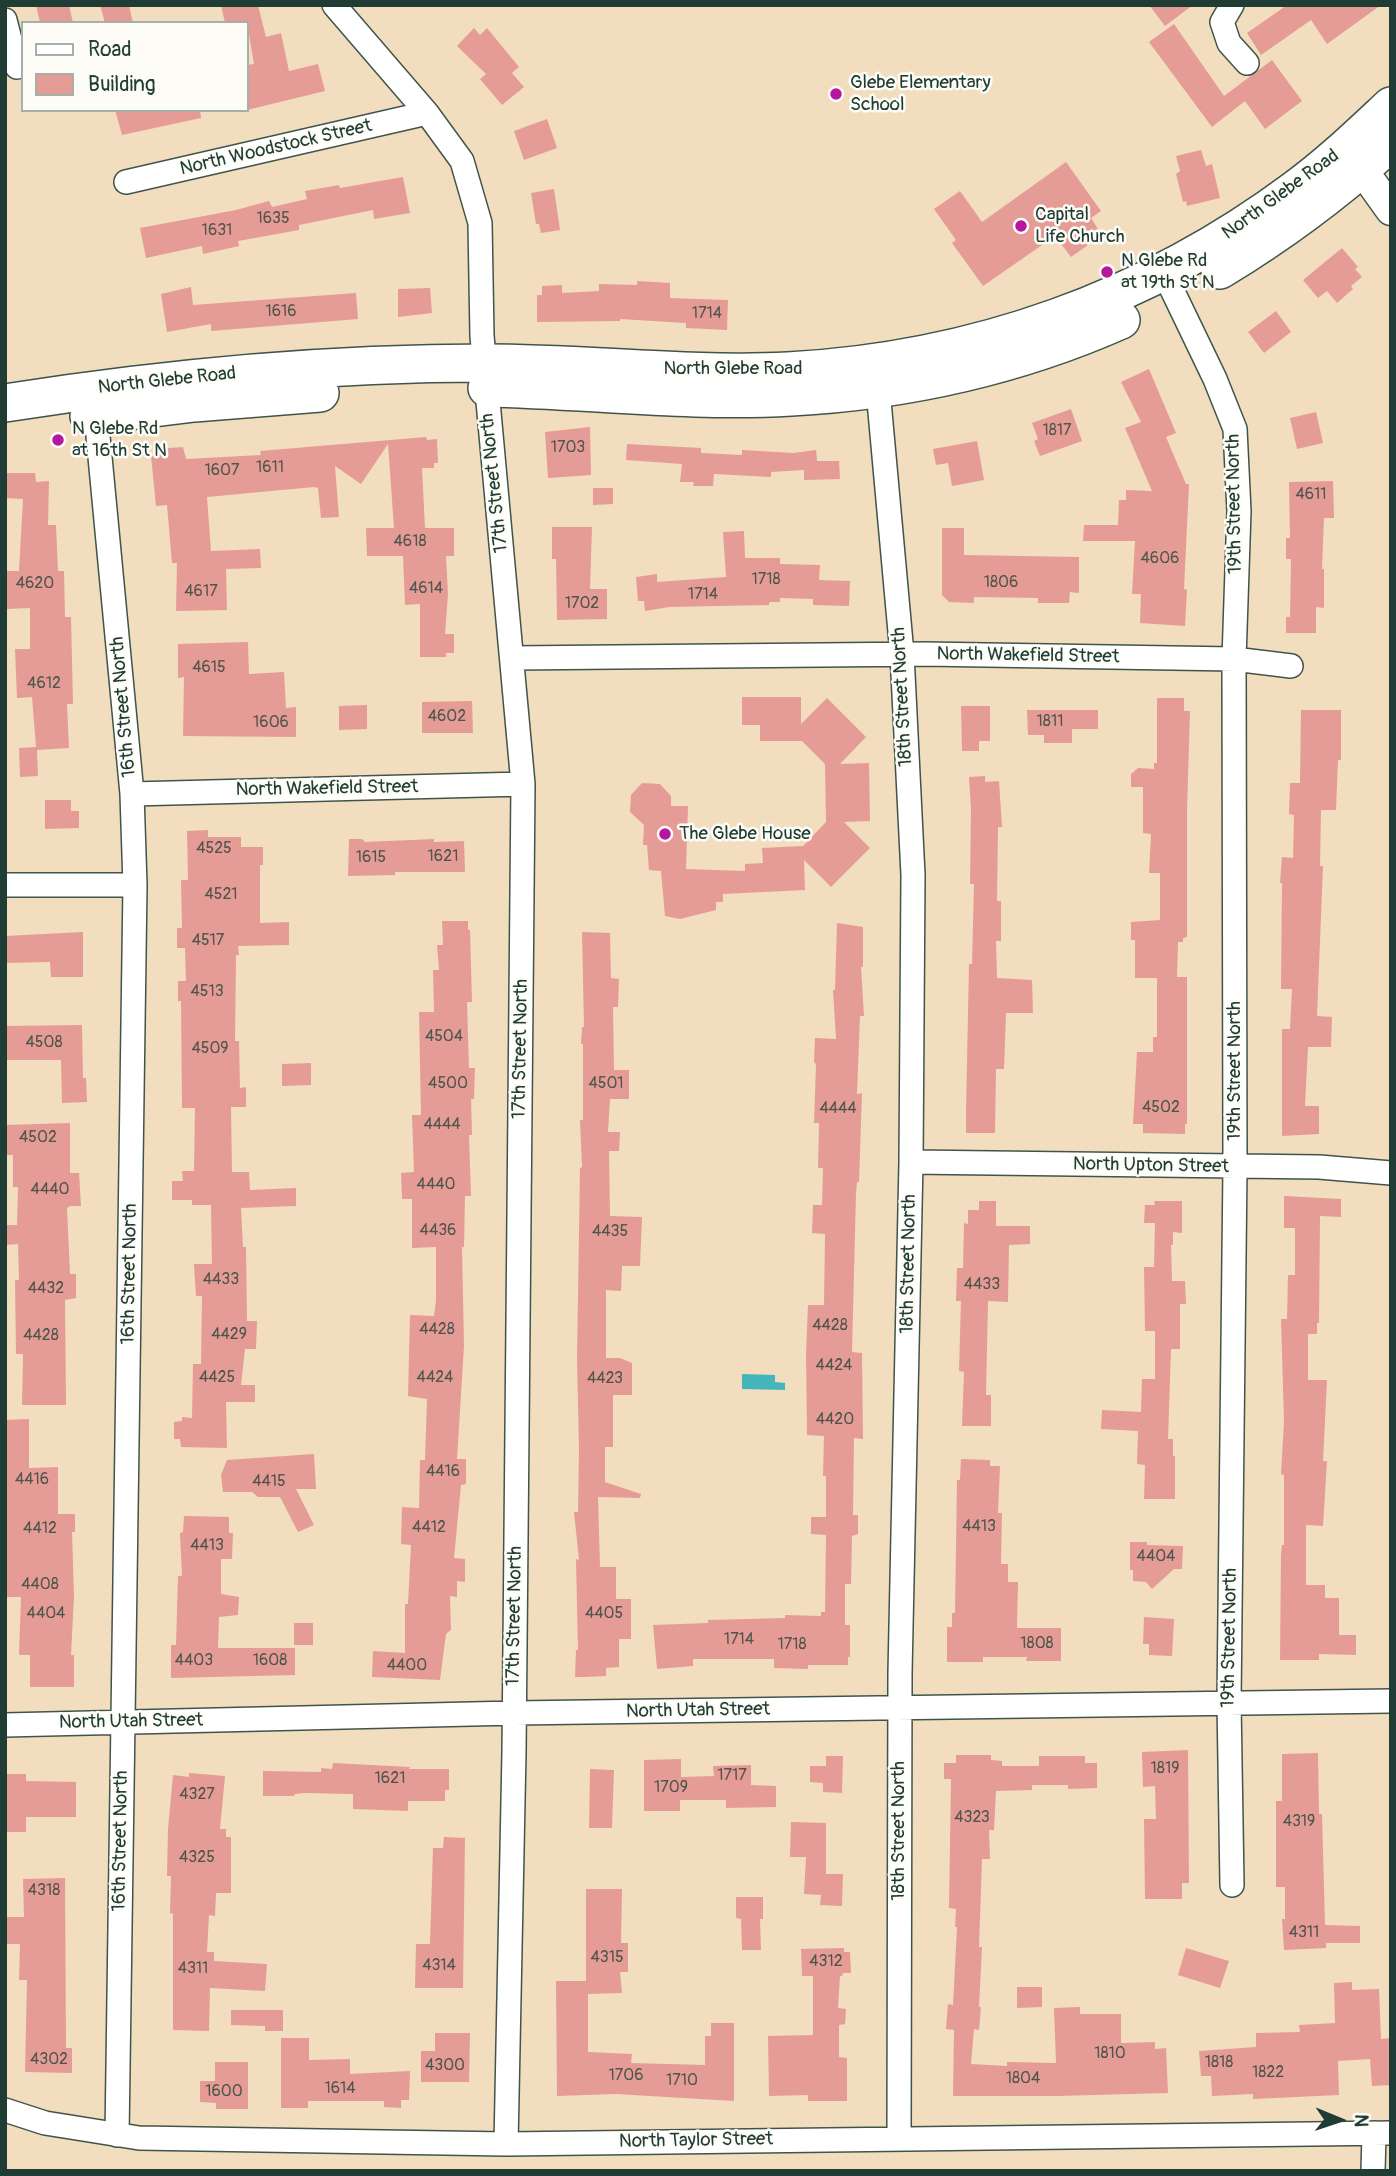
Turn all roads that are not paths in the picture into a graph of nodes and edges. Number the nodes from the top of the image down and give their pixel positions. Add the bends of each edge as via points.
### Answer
1 (334, 5) edge
2 (1232, 5) edge
3 (5, 20) edge
4 (1247, 63) dead end
5 (17, 67) dead end
6 (1391, 106) edge
7 (427, 113) junction
8 (1391, 142) edge
9 (1354, 159) junction
10 (126, 182) dead end
11 (1391, 209) edge
12 (1169, 284) junction
13 (486, 375) junction
14 (878, 390) junction
15 (5, 403) edge
16 (96, 415) junction
17 (5, 429) edge
18 (902, 654) junction
19 (513, 658) junction
20 (1234, 659) junction
21 (1291, 666) dead end
22 (523, 784) junction
23 (132, 794) junction
24 (5, 885) edge
25 (135, 885) junction
26 (911, 1162) junction
27 (1235, 1167) junction
28 (1391, 1173) edge
29 (1391, 1701) edge
30 (1229, 1702) junction
31 (900, 1709) junction
32 (514, 1713) junction
33 (123, 1723) junction
34 (5, 1725) edge
35 (1232, 1885) dead end
36 (5, 2110) edge
37 (1382, 2133) edge
38 (117, 2135) junction
39 (899, 2138) junction
40 (506, 2144) junction
41 (1373, 2171) edge

1 - 7 street, 17th Street North
2 - 4 street via 1222,22 1229,43
3 - 5 street
6 - 9 main road, North Glebe Road
7 - 10 street, North Woodstock Street
7 - 13 street, 17th Street North via 462,161 481,223
8 - 9 main road, North Glebe Road
9 - 11 street
9 - 12 main road, North Glebe Road via 1298,187
12 - 13 main road, North Glebe Road via 1099,302 1034,327 874,364 730,372 551,363
12 - 14 main road, North Glebe Road via 1111,325 1047,349 975,371
12 - 20 street, 19th Street North via 1235,429 1239,510
13 - 14 main road, North Glebe Road via 728,398
13 - 15 main road, North Glebe Road via 380,365 260,371
13 - 16 main road, North Glebe Road
13 - 19 street, 17th Street North
14 - 18 street, 18th Street North
16 - 17 main road, North Glebe Road
16 - 23 street, 16th Street North
18 - 19 street, North Wakefield Street
18 - 20 street, North Wakefield Street
18 - 26 street, 18th Street North via 913,875
19 - 22 street, 17th Street North
20 - 21 street, North Wakefield Street
20 - 27 street, 19th Street North
22 - 23 street, North Wakefield Street
22 - 32 street, 17th Street North
23 - 25 street, 16th Street North
24 - 25 street
25 - 33 street, 16th Street North
26 - 27 street, North Upton Street
26 - 31 street, 18th Street North
27 - 28 street, North Upton Street
27 - 30 street, 19th Street North
29 - 30 street, North Utah Street
30 - 31 street, North Utah Street
30 - 35 street, 19th Street North
31 - 32 street, North Utah Street
31 - 39 street, 18th Street North
32 - 33 street, North Utah Street
32 - 40 street, 17th Street North
33 - 34 street, North Utah Street
33 - 38 street, 16th Street North
36 - 38 street, North Taylor Street via 45,2123
37 - 39 street, North Taylor Street
37 - 41 street
38 - 40 street, North Taylor Street
39 - 40 street, North Taylor Street

